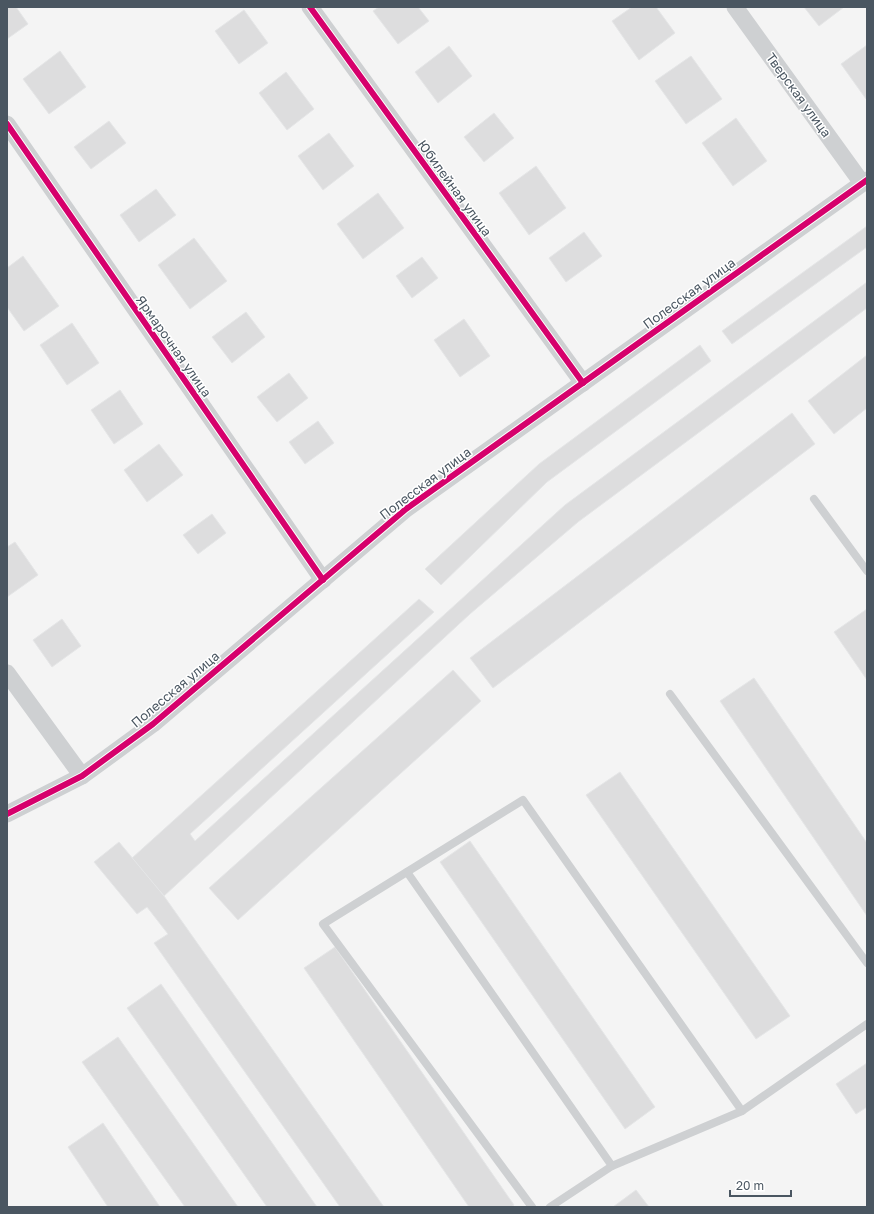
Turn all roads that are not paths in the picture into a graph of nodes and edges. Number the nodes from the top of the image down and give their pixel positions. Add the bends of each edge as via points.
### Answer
1 (310, 7) edge
2 (735, 7) edge
3 (7, 124) edge
4 (865, 181) edge
5 (583, 383) junction
6 (814, 499) dead end
7 (867, 571) edge
8 (323, 580) junction
9 (7, 673) edge
10 (670, 694) dead end
11 (82, 776) junction
12 (7, 814) edge
13 (407, 872) junction
14 (867, 963) edge
15 (867, 1024) edge
16 (742, 1111) junction
17 (612, 1166) junction
18 (532, 1207) edge
19 (550, 1207) edge

1 - 5 street, Юбилейная улица
2 - 4 street, Тверская улица
3 - 8 street, Ярмарочная улица
4 - 5 street, Полесская улица
5 - 8 street, Полесская улица via 406,508
6 - 7 lane
8 - 11 street, Полесская улица via 153,724
9 - 11 street
10 - 14 lane
11 - 12 street, Полесская улица
13 - 16 lane via 523,800
13 - 17 lane
13 - 18 lane via 323,924
15 - 16 lane
16 - 17 lane
17 - 19 lane

